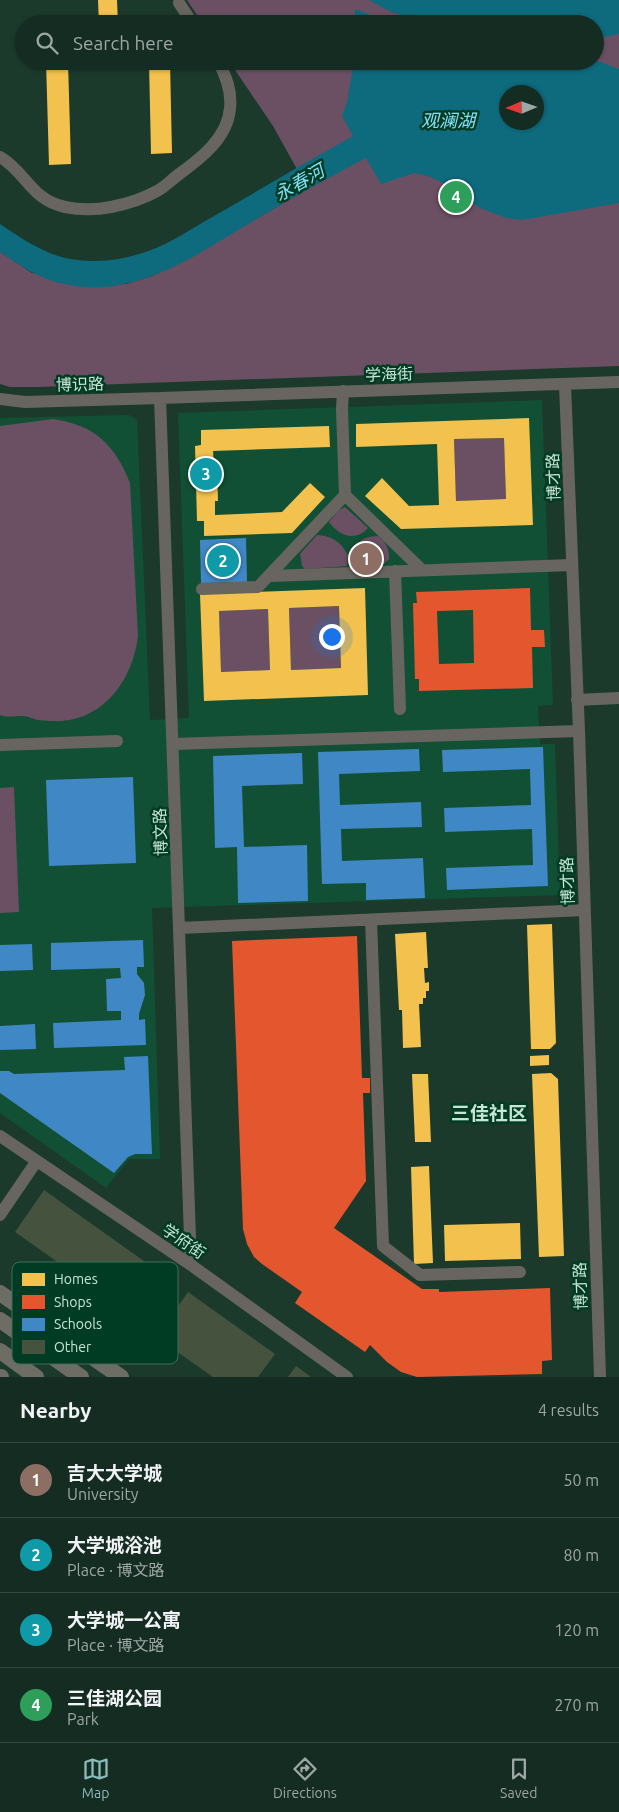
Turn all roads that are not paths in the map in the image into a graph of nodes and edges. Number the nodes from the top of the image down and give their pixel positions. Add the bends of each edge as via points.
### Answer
1 (180, 1) edge
2 (188, 15) edge
3 (222, 70) edge
4 (0, 157) edge
5 (619, 382) edge
6 (565, 384) junction
7 (343, 392) junction
8 (160, 398) junction
9 (0, 399) edge
10 (345, 496) junction
11 (572, 565) junction
12 (422, 570) junction
13 (395, 572) junction
14 (270, 576) junction
15 (202, 589) dead end
16 (619, 698) edge
17 (577, 700) junction
18 (400, 709) dead end
19 (579, 731) junction
20 (117, 741) dead end
21 (174, 744) junction
22 (0, 745) edge
23 (584, 910) junction
24 (370, 920) junction
25 (180, 928) junction
26 (0, 1136) edge
27 (36, 1162) junction
28 (0, 1215) edge
29 (191, 1266) junction
30 (520, 1272) dead end
31 (0, 1293) edge
32 (12, 1301) edge
33 (0, 1320) edge
34 (12, 1328) edge
35 (0, 1351) edge
36 (12, 1360) edge
37 (18, 1364) edge
38 (63, 1364) edge
39 (101, 1364) edge
40 (36, 1377) edge
41 (81, 1377) edge
42 (120, 1377) edge
43 (347, 1377) edge
44 (600, 1377) edge

1 - 2 street
3 - 4 street via 230,92 230,110 225,125 205,155 157,191 128,203 87,210 49,203
5 - 6 street, 学海街
6 - 7 street, 学海街
6 - 11 street, 博才路
7 - 8 street, 学海街
7 - 10 street
8 - 9 street, 博识路 via 25,402
8 - 21 street, 博文路
10 - 12 street
10 - 14 street
11 - 12 street
11 - 17 street, 博才路
12 - 13 street
13 - 14 street
13 - 18 street
14 - 15 street via 258,587
16 - 17 street
17 - 19 street, 博才路
19 - 21 street
19 - 23 street, 博才路
20 - 22 street
21 - 25 street, 博文路
23 - 24 street
23 - 44 street, 博才路
24 - 25 street
24 - 30 street via 383,1246 420,1275
25 - 29 street, 博文路
26 - 27 street, 学府街
27 - 28 street
27 - 29 street, 学府街
29 - 43 street, 学府街
31 - 32 main road
33 - 34 main road
35 - 36 main road
37 - 40 main road
38 - 41 main road
39 - 42 main road

